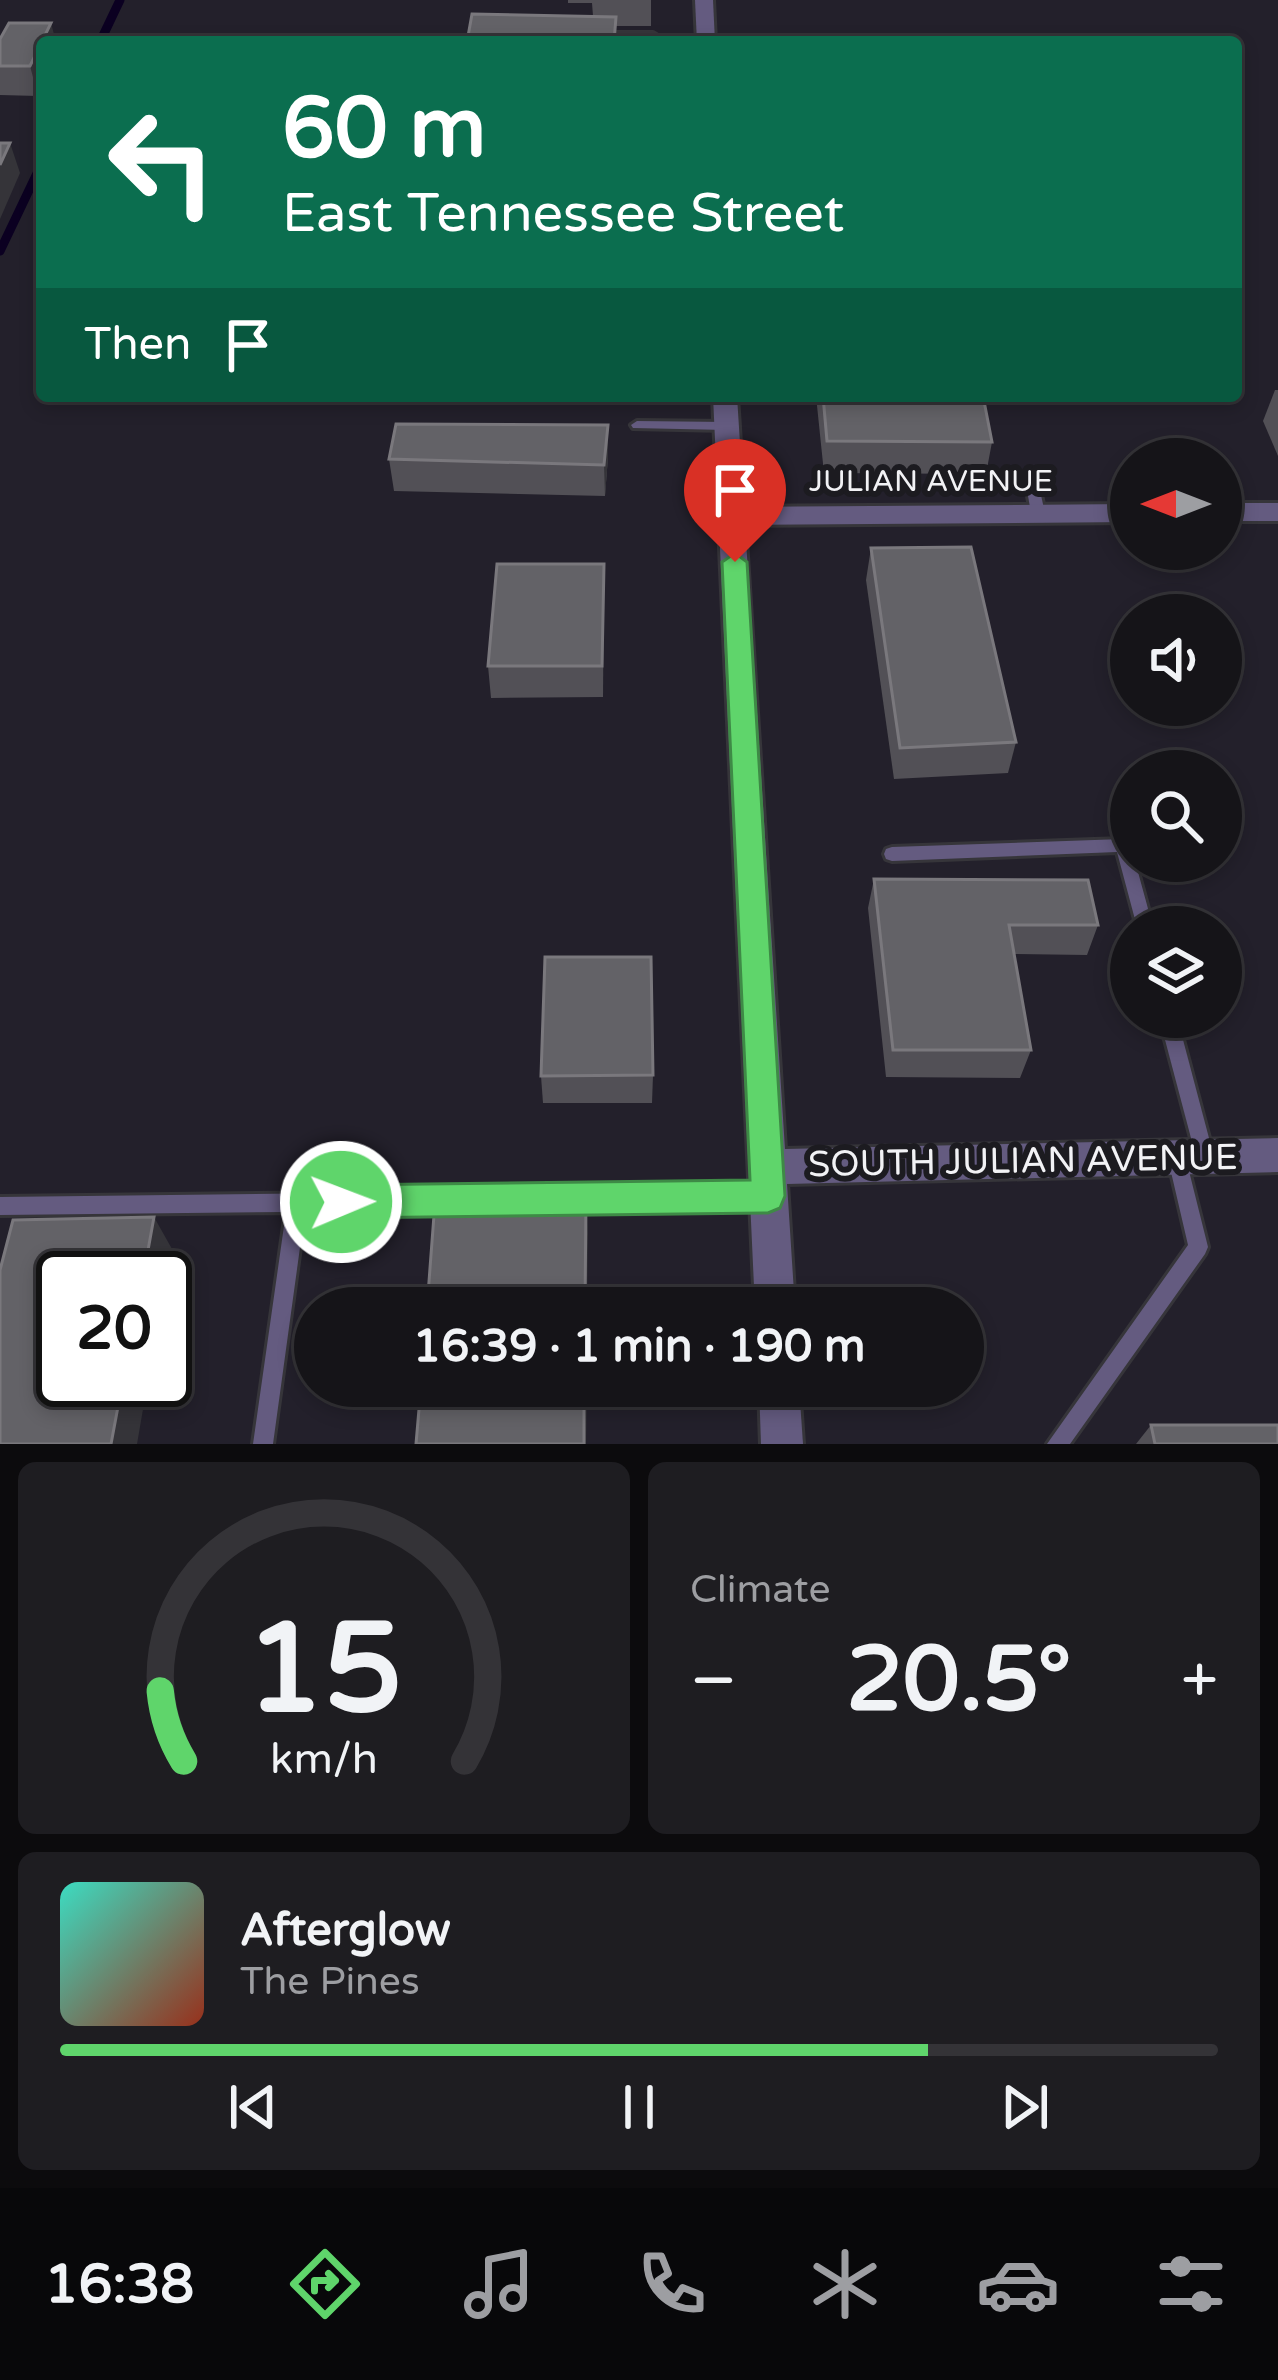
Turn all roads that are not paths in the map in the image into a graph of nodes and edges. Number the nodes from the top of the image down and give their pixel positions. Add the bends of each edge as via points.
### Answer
1 (704, 0) edge
2 (607, 35) edge
3 (653, 36) dead end
4 (706, 36) edge
5 (726, 411) edge
6 (637, 425) dead end
7 (1030, 473) dead end
8 (1242, 512) edge
9 (1278, 512) edge
10 (1038, 513) junction
11 (1110, 513) edge
12 (732, 516) junction
13 (892, 854) dead end
14 (1140, 906) edge
15 (1171, 1038) edge
16 (1278, 1155) edge
17 (1190, 1157) junction
18 (768, 1182) junction
19 (297, 1202) junction
20 (0, 1206) edge
21 (774, 1287) edge
22 (780, 1407) edge
23 (263, 1444) edge
24 (782, 1444) edge
25 (1057, 1444) edge

1 - 4 street
2 - 3 lane
5 - 6 lane
5 - 12 street
7 - 10 lane
8 - 9 street
10 - 11 street, JULIAN AVENUE
10 - 12 street, JULIAN AVENUE
12 - 18 street
13 - 14 lane via 1124,845
15 - 17 lane
16 - 17 street, SOUTH JULIAN AVENUE
17 - 18 street, SOUTH JULIAN AVENUE
17 - 25 lane via 1198,1247
18 - 19 lane
18 - 21 street
19 - 20 lane
19 - 23 lane
22 - 24 street

